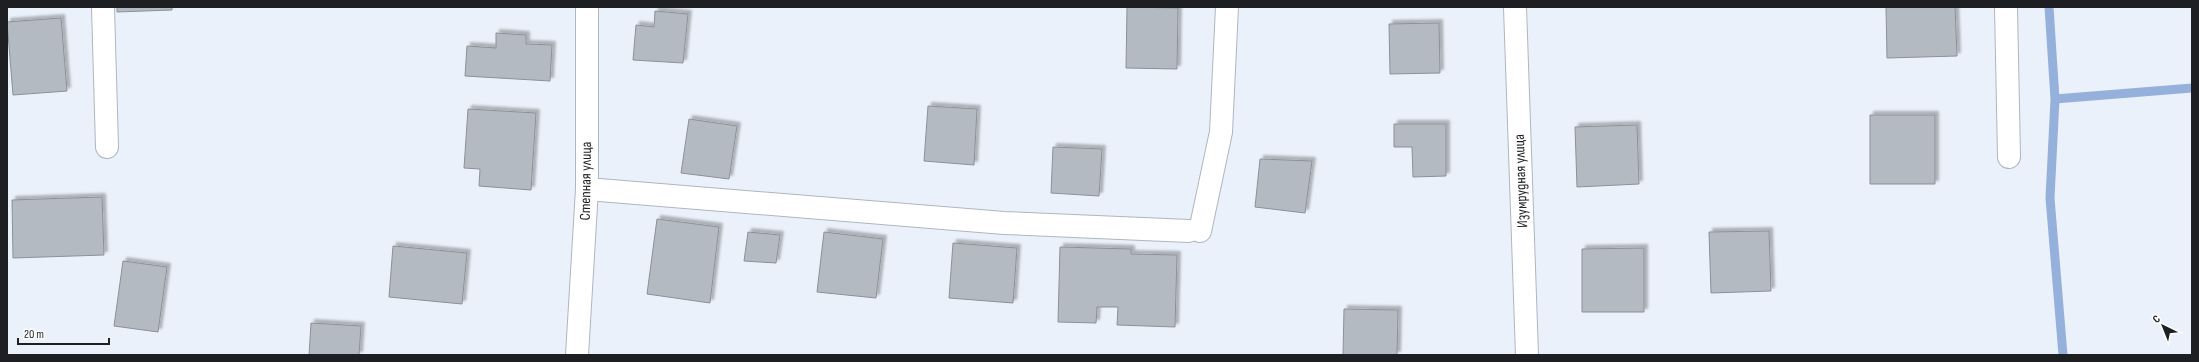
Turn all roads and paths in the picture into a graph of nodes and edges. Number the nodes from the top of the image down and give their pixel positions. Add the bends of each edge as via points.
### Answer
1 (104, 7) edge
2 (587, 7) edge
3 (1227, 7) edge
4 (1515, 7) edge
5 (2006, 7) edge
6 (107, 147) dead end
7 (2010, 157) dead end
8 (587, 189) junction
9 (577, 355) edge
10 (1527, 355) edge

1 - 6 street
2 - 8 street, Степная улица
3 - 8 street via 1221,132 1195,231 1004,223
4 - 10 street, Изумрудная улица
5 - 7 street
8 - 9 street, Степная улица

